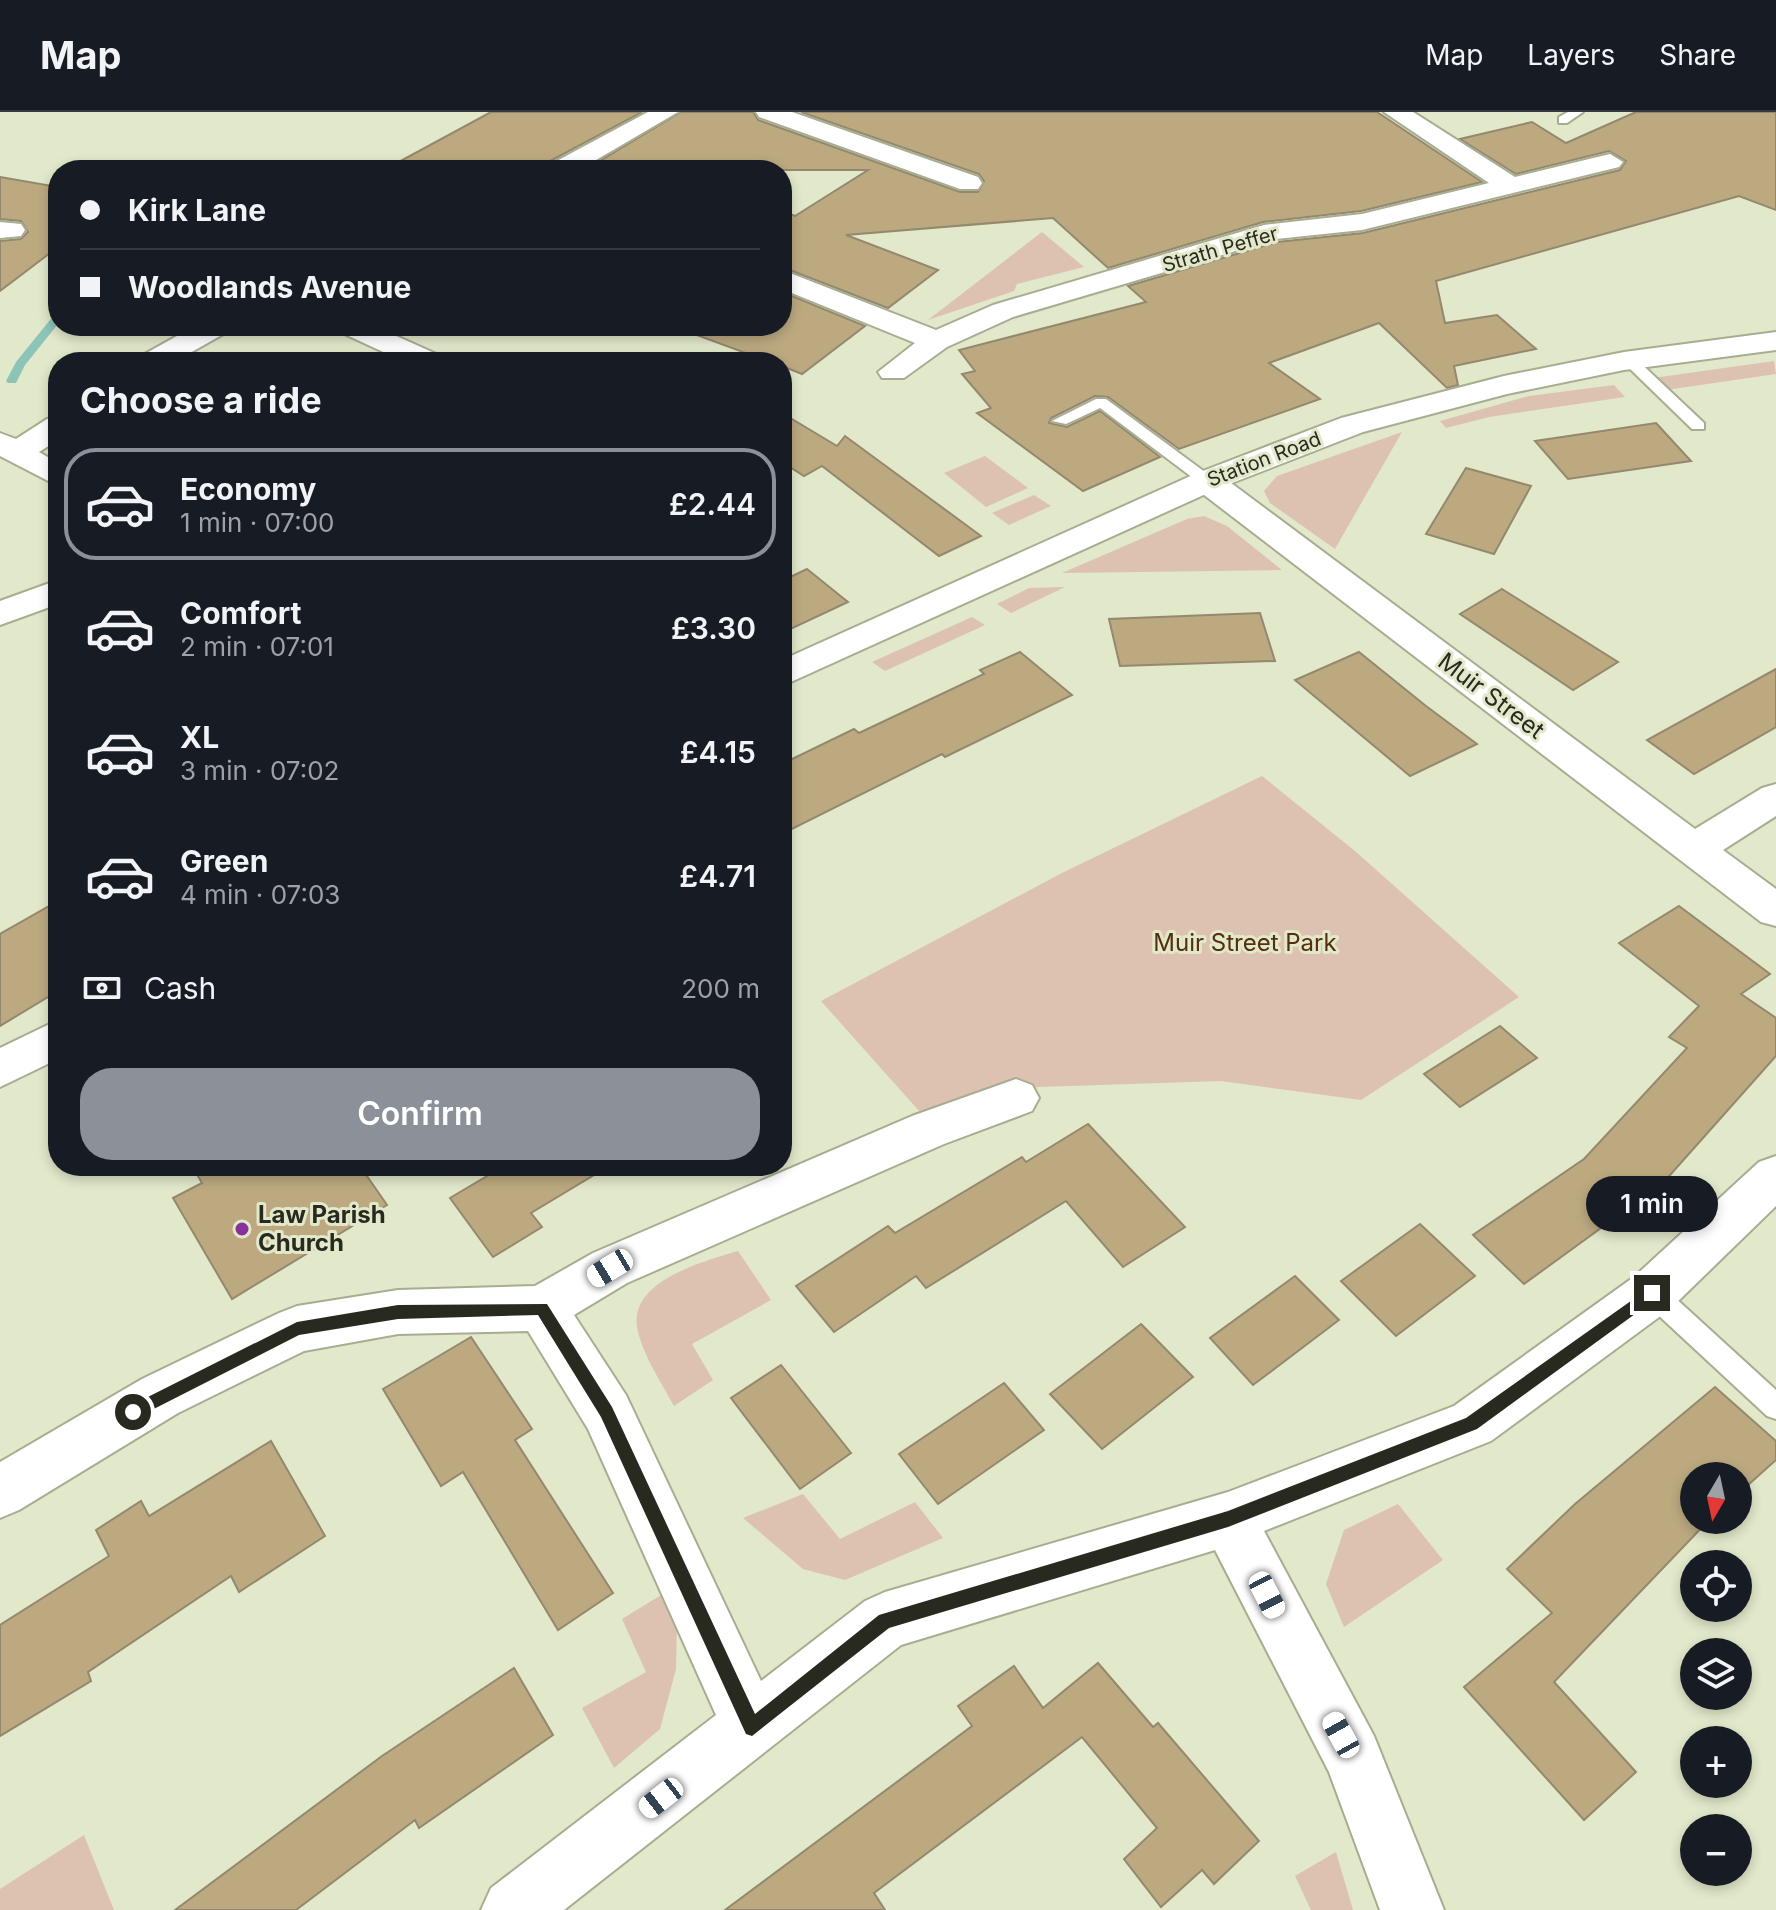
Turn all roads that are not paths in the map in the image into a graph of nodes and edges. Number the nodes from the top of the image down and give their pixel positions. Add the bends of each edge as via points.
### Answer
1 (666, 112) edge
2 (768, 112) edge
3 (1396, 112) edge
4 (1577, 112) edge
5 (1563, 120) dead end
6 (578, 160) edge
7 (1610, 162) dead end
8 (949, 182) dead end
9 (1513, 187) junction
10 (792, 283) edge
11 (199, 336) edge
12 (372, 336) edge
13 (937, 341) junction
14 (1776, 341) edge
15 (170, 352) edge
16 (408, 352) edge
17 (1629, 360) junction
18 (893, 372) dead end
19 (1060, 421) dead end
20 (1698, 426) dead end
21 (48, 430) edge
22 (9, 447) edge
23 (48, 470) edge
24 (1207, 481) junction
25 (48, 595) edge
26 (0, 614) edge
27 (792, 669) edge
28 (1776, 798) edge
29 (1693, 849) junction
30 (1776, 911) edge
31 (48, 1043) edge
32 (0, 1069) edge
33 (1016, 1098) dead end
34 (1776, 1176) edge
35 (1652, 1293) junction
36 (542, 1308) junction
37 (1776, 1407) edge
38 (0, 1492) edge
39 (1228, 1519) junction
40 (752, 1727) junction
41 (513, 1910) edge
42 (1412, 1910) edge

1 - 6 street
2 - 8 street
3 - 9 street
4 - 5 lane
7 - 9 street, Strath Peffer
9 - 13 street, Strath Peffer via 1362,222 1274,231 1003,311
10 - 13 street
11 - 15 street
12 - 16 street
13 - 18 street, Strath Peffer
14 - 17 street, Station Road
17 - 20 lane
17 - 24 street, Station Road via 1504,385 1352,425
19 - 24 lane via 1101,402
21 - 22 street
22 - 23 street
24 - 27 street, Station Road
24 - 29 street, Muir Street
25 - 26 street
28 - 29 street
29 - 30 street, Muir Street
31 - 32 street
33 - 36 street via 928,1130 610,1268
34 - 35 street
35 - 37 lane
35 - 39 street via 1472,1424
36 - 38 street via 398,1312 297,1329 160,1396
36 - 40 street via 607,1412
39 - 40 street via 885,1621
39 - 42 street via 1353,1757
40 - 41 street

